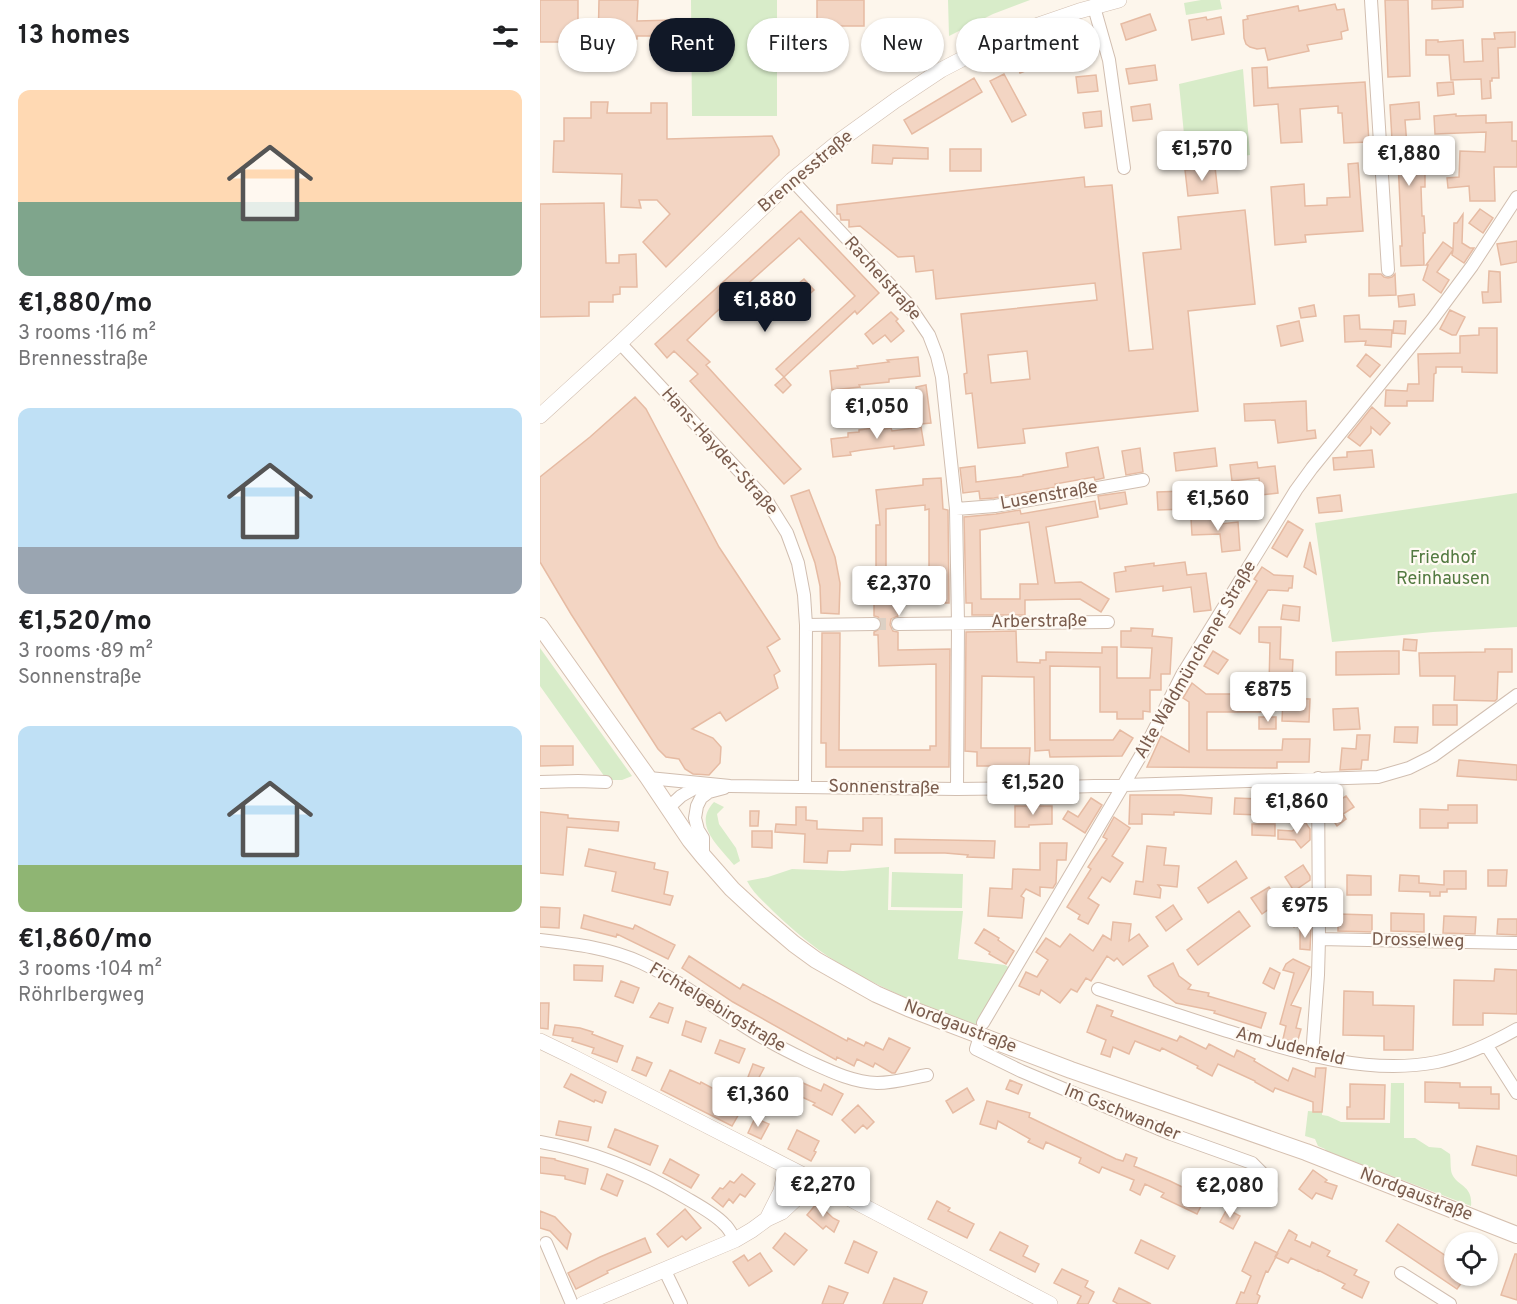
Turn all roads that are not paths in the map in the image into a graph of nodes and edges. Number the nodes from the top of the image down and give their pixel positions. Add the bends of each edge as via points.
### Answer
1 (1119, 0) edge
2 (1371, 0) edge
3 (1094, 7) junction
4 (1124, 168) dead end
5 (792, 180) junction
6 (1517, 197) edge
7 (1388, 270) dead end
8 (620, 343) junction
9 (540, 416) edge
10 (1143, 480) dead end
11 (956, 509) junction
12 (1108, 622) dead end
13 (958, 623) junction
14 (874, 624) tunnel mouth
15 (898, 624) tunnel mouth
16 (807, 625) junction
17 (540, 626) edge
18 (1517, 695) edge
19 (649, 778) junction
20 (1317, 778) junction
21 (540, 782) edge
22 (606, 782) dead end
23 (703, 783) junction
24 (1124, 785) junction
25 (730, 786) junction
26 (805, 787) junction
27 (957, 789) junction
28 (668, 808) junction
29 (704, 856) junction
30 (1319, 939) junction
31 (540, 940) edge
32 (1516, 942) edge
33 (1098, 989) dead end
34 (1517, 1029) edge
35 (982, 1030) junction
36 (540, 1041) edge
37 (1487, 1046) junction
38 (1312, 1056) junction
39 (927, 1075) dead end
40 (1517, 1093) edge
41 (540, 1142) edge
42 (786, 1166) junction
43 (812, 1180) junction
44 (1271, 1190) dead end
45 (767, 1219) junction
46 (1517, 1235) edge
47 (735, 1240) junction
48 (546, 1243) dead end
49 (665, 1270) junction
50 (1401, 1273) dead end
51 (572, 1304) edge
52 (583, 1304) edge
53 (681, 1304) edge
54 (1050, 1304) edge
55 (1450, 1304) edge

1 - 3 street, Brennesstraße
2 - 7 street
3 - 4 street via 1109,60
3 - 5 street, Brennesstraße via 1015,33 941,70 842,139
5 - 8 street, Brennesstraße
5 - 11 street, Rachelstraße via 908,304 929,335 942,376
6 - 24 street, Alte Waldmünchener Straße via 1472,266 1296,490 1182,675
8 - 9 street, Brennesstraße
8 - 16 street, Hans-Hayder-Straße via 767,501 787,533 798,563
10 - 11 street, Lusenstraße via 995,506
11 - 13 street, Rachelstraße
12 - 13 street, Arberstraße
13 - 15 street, Arberstraße
13 - 27 street, Rachelstraße
14 - 16 street
16 - 26 street, Hans-Hayder-Straße
17 - 19 main road, Nordgaustraße
18 - 20 street, Sonnenstraße via 1433,756 1409,768 1378,777
19 - 23 street, Sonnenstraße
19 - 28 main road, Nordgaustraße
20 - 24 street, Sonnenstraße
20 - 30 street
21 - 22 street
23 - 25 street, Sonnenstraße
23 - 28 street
24 - 27 street, Sonnenstraße
24 - 35 street, Alte Waldmünchener Straße
25 - 26 street, Sonnenstraße
25 - 29 street, Sonnenstraße via 710,792 697,806 695,818 703,838
26 - 27 street, Sonnenstraße
28 - 29 main road, Nordgaustraße
29 - 35 main road, Nordgaustraße via 732,889 816,960 876,994
30 - 32 street, Drosselweg
30 - 38 street
31 - 39 street, Fichtelgebirgstraße via 596,948 640,962 748,1029 844,1077 878,1083
33 - 38 street, Am Judenfeld
34 - 37 street, Am Judenfeld
35 - 44 street, Im Gschwander via 976,1049 1171,1134 1252,1163
35 - 46 main road, Nordgaustraße via 1071,1070 1305,1152
36 - 42 street
37 - 38 street, Am Judenfeld via 1422,1064 1376,1065
37 - 40 street
41 - 47 street via 625,1166 700,1206 724,1224
42 - 43 street
42 - 45 street via 781,1191
43 - 45 street via 782,1212
43 - 54 street
45 - 47 street
47 - 49 street
48 - 51 street
49 - 52 street
49 - 53 street
50 - 55 street

